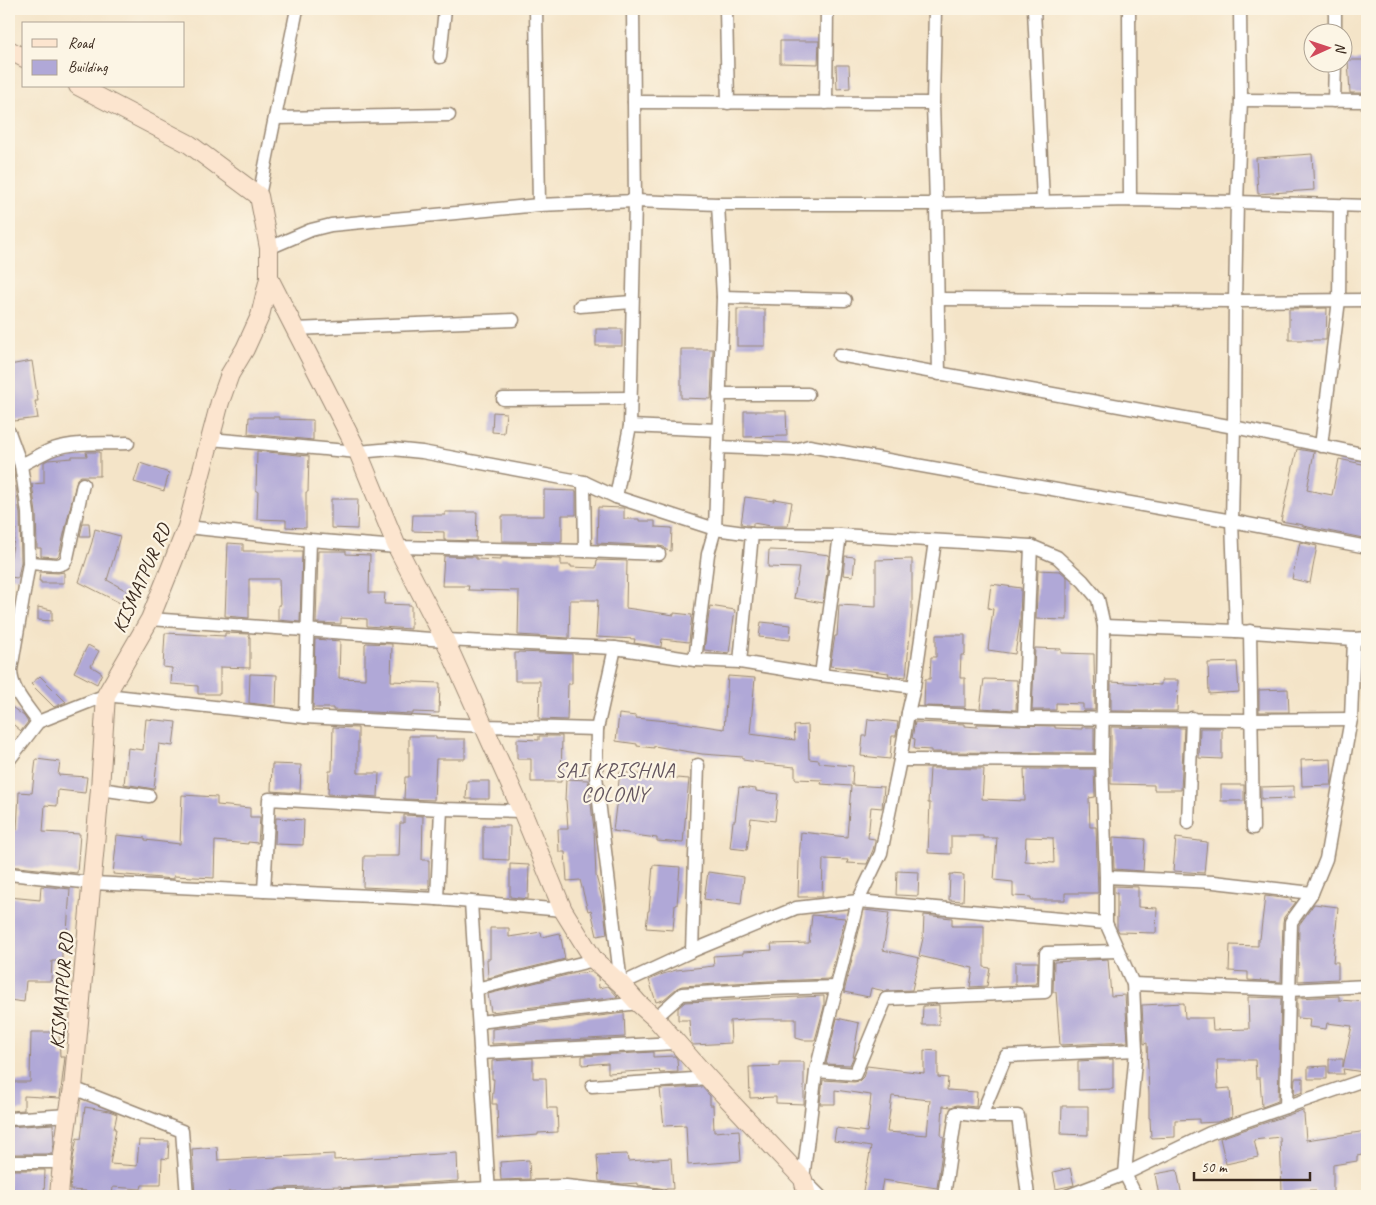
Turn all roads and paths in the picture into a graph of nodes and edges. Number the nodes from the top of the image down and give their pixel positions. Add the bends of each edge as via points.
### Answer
1 (297, 9) edge
2 (445, 9) edge
3 (536, 9) edge
4 (633, 9) edge
5 (726, 9) edge
6 (827, 9) edge
7 (935, 9) edge
8 (1034, 9) edge
9 (1129, 9) edge
10 (1240, 9) edge
11 (1335, 9) edge
12 (1335, 22) edge
13 (9, 50) edge
14 (22, 57) edge
15 (440, 57) dead end
16 (1335, 72) edge
17 (82, 88) edge
18 (1241, 100) junction
19 (1334, 101) junction
20 (1367, 101) edge
21 (634, 102) junction
22 (728, 102) junction
23 (826, 103) junction
24 (933, 103) junction
25 (449, 115) dead end
26 (275, 118) junction
27 (259, 196) junction
28 (1130, 200) junction
29 (635, 201) junction
30 (1043, 201) junction
31 (1237, 202) junction
32 (718, 204) junction
33 (936, 204) junction
34 (539, 205) junction
35 (1340, 206) junction
36 (1367, 206) edge
37 (269, 248) junction
38 (269, 278) junction
39 (723, 297) junction
40 (938, 299) junction
41 (844, 300) dead end
42 (1339, 300) junction
43 (1367, 300) edge
44 (1235, 301) junction
45 (632, 302) junction
46 (580, 306) dead end
47 (513, 320) dead end
48 (296, 329) junction
49 (839, 355) dead end
50 (939, 374) junction
51 (720, 394) junction
52 (808, 394) dead end
53 (631, 398) junction
54 (503, 399) dead end
55 (630, 426) junction
56 (1234, 427) junction
57 (718, 430) junction
58 (9, 432) edge
59 (210, 439) junction
60 (128, 443) dead end
61 (718, 446) junction
62 (1321, 446) junction
63 (358, 452) junction
64 (1367, 455) edge
65 (21, 465) junction
66 (584, 482) junction
67 (83, 484) dead end
68 (616, 497) junction
69 (1232, 521) junction
70 (188, 527) junction
71 (715, 529) junction
72 (752, 534) junction
73 (840, 535) junction
74 (310, 540) junction
75 (935, 541) junction
76 (1031, 546) junction
77 (397, 547) junction
78 (1367, 547) edge
79 (585, 551) junction
80 (659, 554) dead end
81 (29, 563) junction
82 (150, 619) junction
83 (1104, 626) junction
84 (1236, 630) junction
85 (1250, 631) junction
86 (307, 632) junction
87 (1354, 638) junction
88 (1367, 638) edge
89 (445, 640) junction
90 (616, 648) junction
91 (695, 660) junction
92 (740, 662) junction
93 (821, 675) junction
94 (914, 687) junction
95 (106, 695) junction
96 (908, 713) junction
97 (305, 717) junction
98 (1024, 718) junction
99 (1104, 718) junction
100 (1192, 718) junction
101 (1351, 719) junction
102 (1251, 720) junction
103 (38, 722) junction
104 (484, 726) junction
105 (597, 730) junction
106 (9, 760) edge
107 (900, 760) junction
108 (1102, 762) junction
109 (698, 765) dead end
110 (100, 789) junction
111 (149, 796) dead end
112 (441, 809) junction
113 (522, 810) junction
114 (1188, 823) dead end
115 (1253, 828) dead end
116 (9, 874) edge
117 (1106, 877) junction
118 (92, 883) junction
119 (264, 891) junction
120 (1312, 893) junction
121 (437, 899) junction
122 (858, 901) junction
123 (471, 902) junction
124 (563, 910) junction
125 (1106, 923) junction
126 (692, 951) junction
127 (1118, 951) junction
128 (594, 960) junction
129 (621, 984) junction
130 (1133, 984) junction
131 (1367, 986) edge
132 (837, 987) junction
133 (476, 989) junction
134 (1289, 990) junction
135 (638, 1003) junction
136 (655, 1018) junction
137 (479, 1022) junction
138 (676, 1043) junction
139 (1136, 1050) junction
140 (480, 1053) junction
141 (816, 1071) junction
142 (708, 1078) junction
143 (1367, 1080) edge
144 (592, 1086) dead end
145 (73, 1088) junction
146 (1286, 1107) junction
147 (68, 1115) junction
148 (980, 1116) junction
149 (9, 1119) edge
150 (9, 1162) edge
151 (62, 1162) junction
152 (1125, 1174) junction
153 (805, 1188) edge
154 (566, 1191) edge
155 (489, 1192) edge
156 (59, 1196) edge
157 (187, 1196) edge
158 (280, 1196) edge
159 (336, 1196) edge
160 (662, 1196) edge
161 (820, 1196) edge
162 (944, 1196) edge
163 (1028, 1196) edge
164 (1067, 1196) edge
165 (1136, 1196) edge

1 - 26 street
2 - 15 street
3 - 34 street
4 - 21 street
5 - 22 street
6 - 23 street
7 - 24 street
8 - 30 street
9 - 28 street
10 - 18 street
11 - 12 street
13 - 14 street
16 - 19 street
17 - 27 street via 189,144
18 - 19 street
18 - 31 street
19 - 20 street
21 - 22 street
21 - 29 street
22 - 23 street
23 - 24 street
24 - 33 street
25 - 26 street
26 - 27 street
27 - 37 street, KISMATPUR RD
28 - 30 street
28 - 31 street
29 - 32 street
29 - 34 street
29 - 45 street
30 - 33 street
31 - 35 street
31 - 44 street
32 - 33 street
32 - 39 street
33 - 40 street
34 - 37 street via 331,225
35 - 36 street
35 - 42 street
37 - 38 street, KISMATPUR RD
38 - 48 street
38 - 59 street, KISMATPUR RD via 260,316 230,374
39 - 41 street
39 - 51 street
40 - 44 street
40 - 50 street
42 - 43 street
42 - 44 street
42 - 62 street
44 - 56 street
45 - 46 street
45 - 53 street
47 - 48 street
48 - 63 street
49 - 50 street
50 - 56 street
51 - 52 street
51 - 57 street
53 - 54 street
53 - 55 street
55 - 57 street
55 - 68 street
56 - 62 street
56 - 69 street
57 - 61 street
58 - 65 street
59 - 63 street
59 - 70 street, KISMATPUR RD
60 - 65 street via 66,446
61 - 69 street via 795,450 809,446
61 - 71 street
62 - 64 street
63 - 66 street via 414,451
63 - 77 street
65 - 81 street via 28,513
66 - 68 street
66 - 79 street
67 - 81 street via 64,563
68 - 71 street
69 - 78 street
69 - 84 street
70 - 74 street
70 - 82 street, KISMATPUR RD
71 - 72 street
71 - 91 street via 708,554
72 - 73 street
72 - 92 street
73 - 75 street
73 - 93 street
74 - 77 street
74 - 86 street
75 - 76 street
75 - 94 street
76 - 83 street via 1057,557 1083,581 1098,598
76 - 98 street
77 - 79 street
77 - 89 street
79 - 80 street
81 - 103 street via 11,678
82 - 86 street
82 - 95 street, KISMATPUR RD
83 - 84 street
83 - 99 street
84 - 85 street
85 - 87 street
85 - 102 street
86 - 89 street
86 - 97 street
87 - 88 street
87 - 101 street
89 - 90 street
89 - 104 street
90 - 91 street
90 - 105 street
91 - 92 street
92 - 93 street
93 - 94 street
94 - 96 street
95 - 97 street
95 - 103 street
95 - 110 street, KISMATPUR RD
96 - 98 street
96 - 107 street
97 - 104 street
98 - 99 street
99 - 100 street
99 - 108 street
100 - 102 street
100 - 114 street
101 - 102 street
101 - 120 street via 1326,859
102 - 115 street
103 - 106 street
104 - 105 street
104 - 113 street
105 - 129 street via 596,776
107 - 108 street
107 - 122 street via 881,853
108 - 117 street
109 - 126 street
110 - 111 street
110 - 118 street, KISMATPUR RD
112 - 113 street
112 - 119 street via 268,799
112 - 121 street
113 - 124 street
116 - 118 street
117 - 120 street via 1214,882
117 - 125 street
118 - 119 street
118 - 145 street, KISMATPUR RD
119 - 121 street
120 - 134 street via 1291,922
121 - 123 street
122 - 125 street
122 - 126 street via 796,908
122 - 132 street
123 - 124 street
123 - 133 street
124 - 128 street
125 - 127 street
126 - 129 street
127 - 130 street
127 - 141 street via 1046,953 1045,992 886,999 855,1074
128 - 129 street
128 - 133 street
129 - 135 street
130 - 134 street
130 - 139 street
131 - 134 street
132 - 136 street via 682,994
132 - 141 street
133 - 137 street
134 - 146 street
135 - 136 street
135 - 137 street
136 - 138 street
137 - 140 street
138 - 140 street
138 - 142 street
139 - 148 street via 1006,1056
139 - 152 street
140 - 155 street
141 - 153 street
142 - 144 street
142 - 153 street
143 - 146 street
145 - 147 street, KISMATPUR RD
145 - 157 street via 182,1131
146 - 152 street via 1210,1133
147 - 149 street
147 - 151 street, KISMATPUR RD
148 - 162 street via 956,1113
148 - 163 street via 1018,1116
150 - 151 street
151 - 156 street, KISMATPUR RD
152 - 164 street
152 - 165 street
153 - 161 street
154 - 155 street
154 - 160 street
155 - 159 street
158 - 159 street

